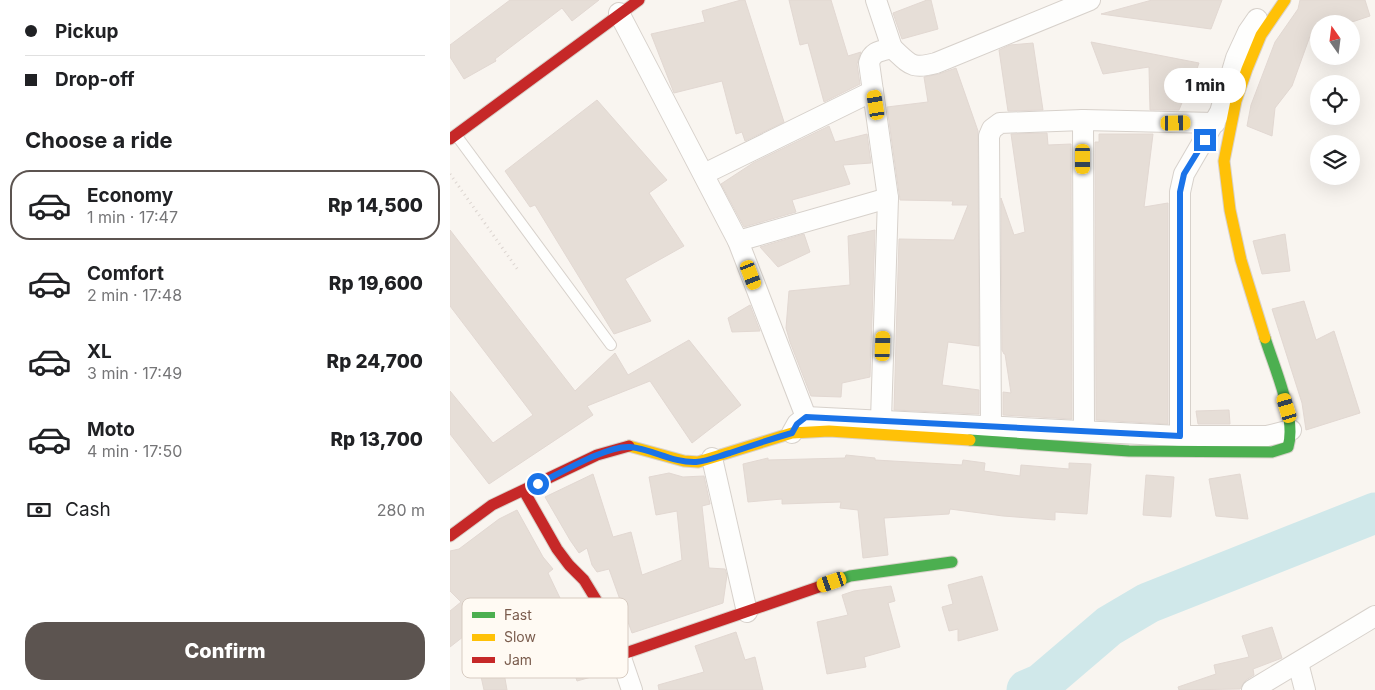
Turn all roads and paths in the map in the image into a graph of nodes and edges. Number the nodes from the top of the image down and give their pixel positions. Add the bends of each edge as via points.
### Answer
1 (639, 0) edge
2 (876, 0) edge
3 (1090, 0) edge
4 (1270, 0) edge
5 (1285, 0) edge
6 (619, 13) junction
7 (892, 48) junction
8 (873, 91) junction
9 (1083, 120) junction
10 (1215, 123) junction
11 (453, 137) edge
12 (450, 174) edge
13 (704, 174) junction
14 (888, 198) junction
15 (738, 241) junction
16 (518, 270) dead end
17 (611, 345) dead end
18 (806, 417) junction
19 (881, 420) junction
20 (990, 426) junction
21 (1291, 430) junction
22 (1084, 431) junction
23 (792, 433) junction
24 (1180, 436) junction
25 (712, 458) junction
26 (524, 491) junction
27 (450, 536) edge
28 (952, 562) dead end
29 (595, 598) edge
30 (747, 612) junction
31 (1375, 616) edge
32 (628, 652) edge
33 (1298, 663) junction
34 (628, 678) edge
35 (632, 690) edge
36 (1252, 690) edge
37 (1305, 690) edge

1 - 6 street
2 - 7 street
3 - 7 street via 923,67 909,63
4 - 10 street via 1248,32 1236,58
5 - 21 street via 1261,35 1246,69 1224,161 1241,260
6 - 11 street
6 - 13 street
7 - 8 street via 870,56
8 - 13 street
8 - 14 street
9 - 10 street
9 - 20 street via 1000,123 989,136
9 - 22 street
10 - 24 street via 1184,174 1180,192
11 - 17 lane
12 - 16 path
13 - 15 street
14 - 15 street
14 - 19 street
15 - 18 street
18 - 19 street
18 - 23 street
19 - 20 street
20 - 22 street
21 - 23 street via 1288,447 1272,452 1129,451 829,430
21 - 24 street via 1267,436
22 - 24 street
23 - 25 street
25 - 26 street via 684,461 628,446 597,455
25 - 30 street
26 - 27 street via 492,505
26 - 29 street via 557,549
28 - 30 street via 850,576
30 - 32 street
31 - 33 street
33 - 36 street
33 - 37 street
34 - 35 street

